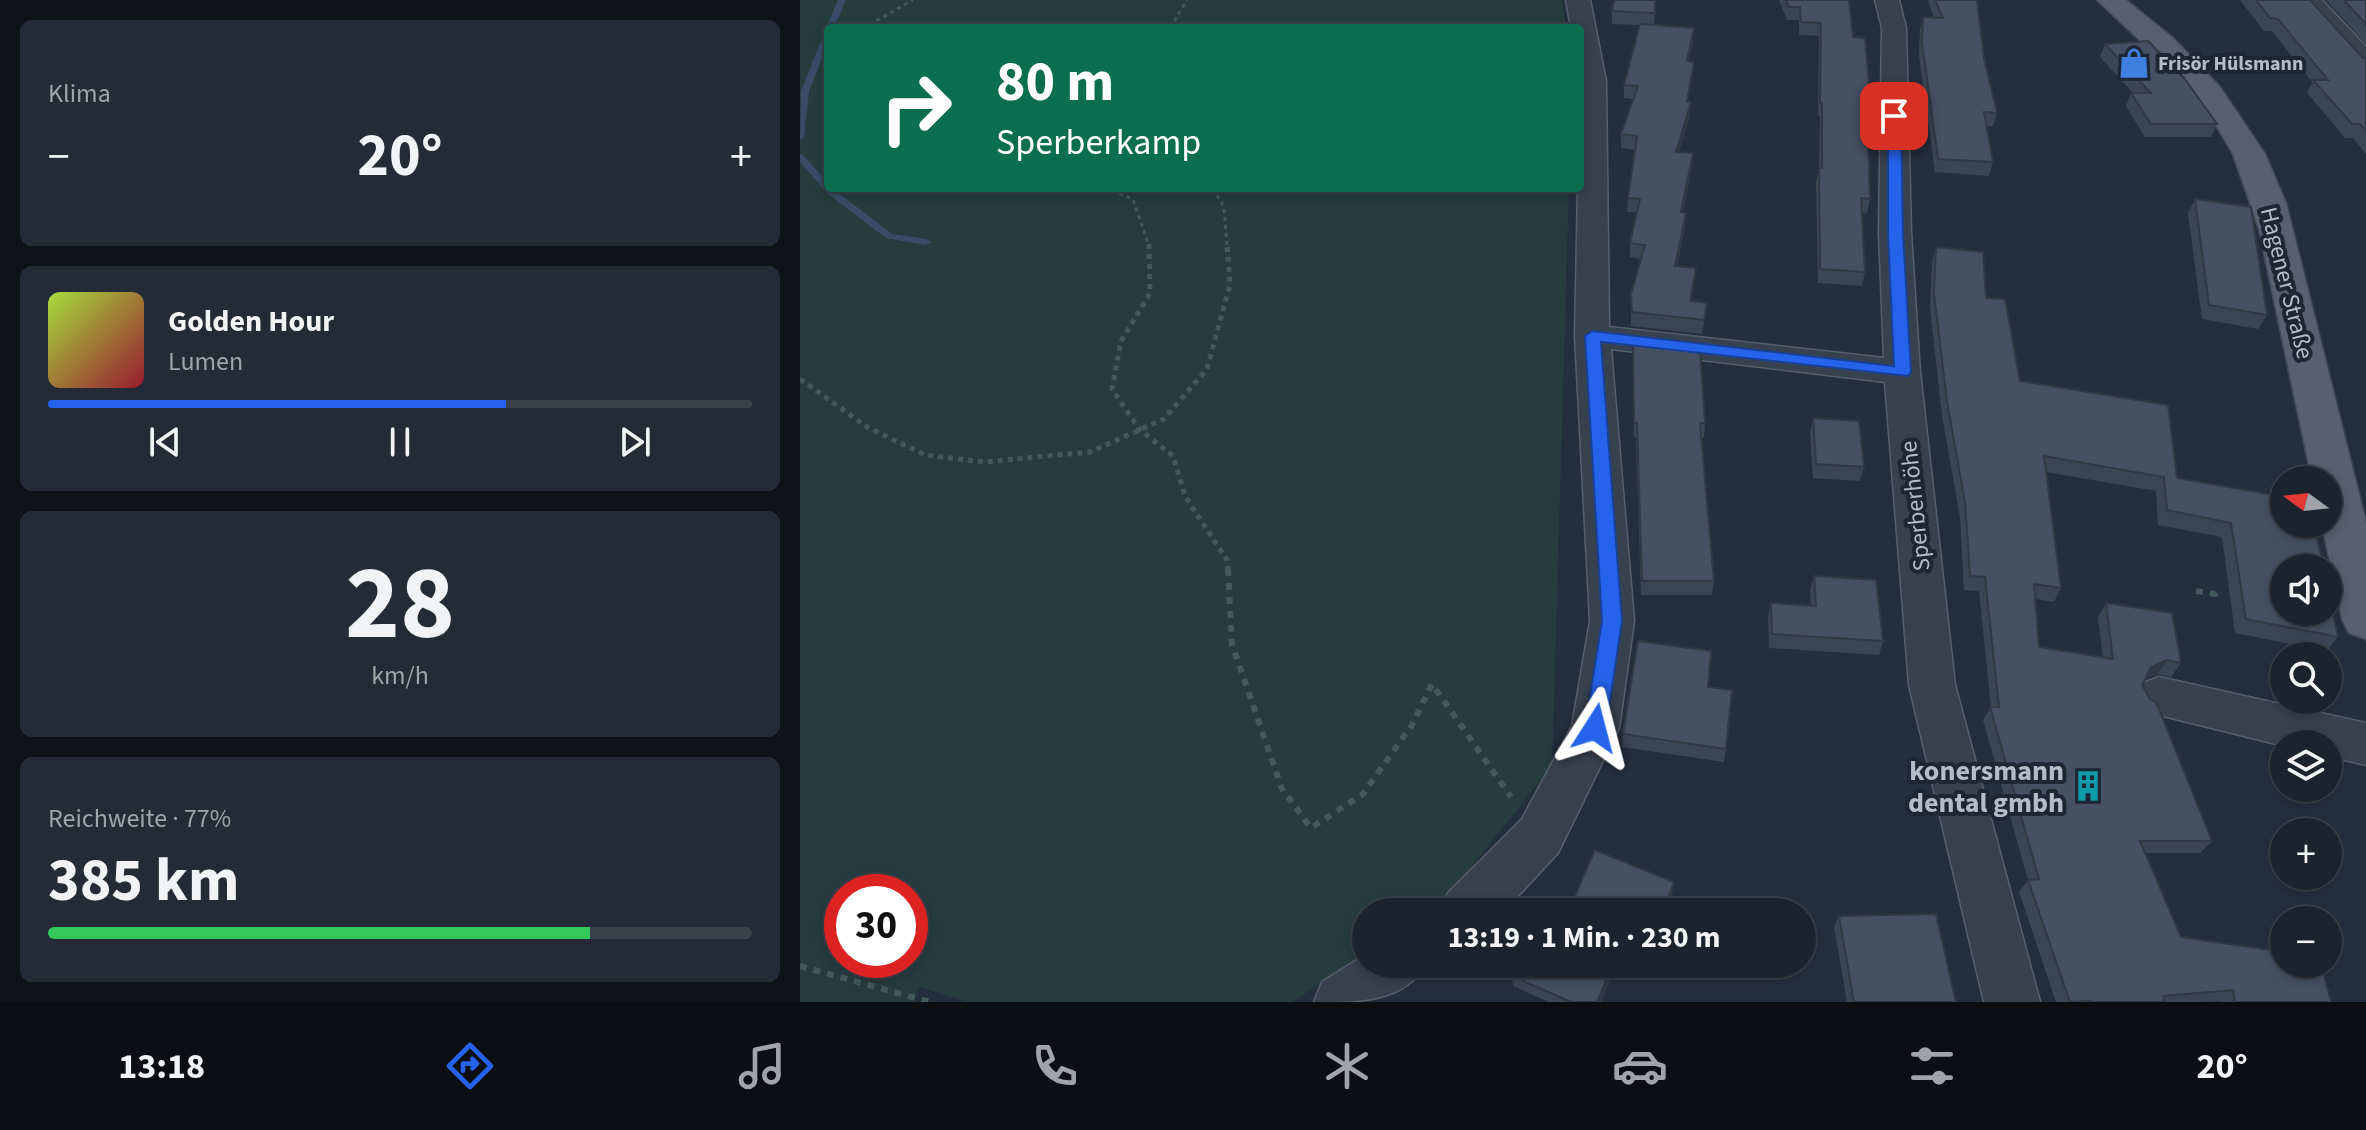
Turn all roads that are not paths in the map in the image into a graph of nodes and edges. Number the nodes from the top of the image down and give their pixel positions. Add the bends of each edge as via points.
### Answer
1 (1578, 0) edge
2 (1887, 0) edge
3 (2110, 0) edge
4 (2309, 0) edge
5 (1582, 24) edge
6 (1584, 32) edge
7 (2366, 62) edge
8 (1592, 336) junction
9 (1902, 372) junction
10 (2366, 619) edge
11 (2159, 697) dead end
12 (2366, 744) edge
13 (1480, 898) edge
14 (1378, 978) edge
15 (1342, 1002) edge
16 (2012, 1002) edge

1 - 5 street
2 - 9 street, Sperberhöhe via 1894,28
3 - 10 main road, Hagener Straße via 2195,76 2255,165 2278,238
4 - 7 street
6 - 8 street via 1593,81
8 - 9 street
8 - 13 street via 1612,621 1595,728 1540,836
9 - 16 street, Sperberhöhe via 1932,685
11 - 12 street
14 - 15 street

